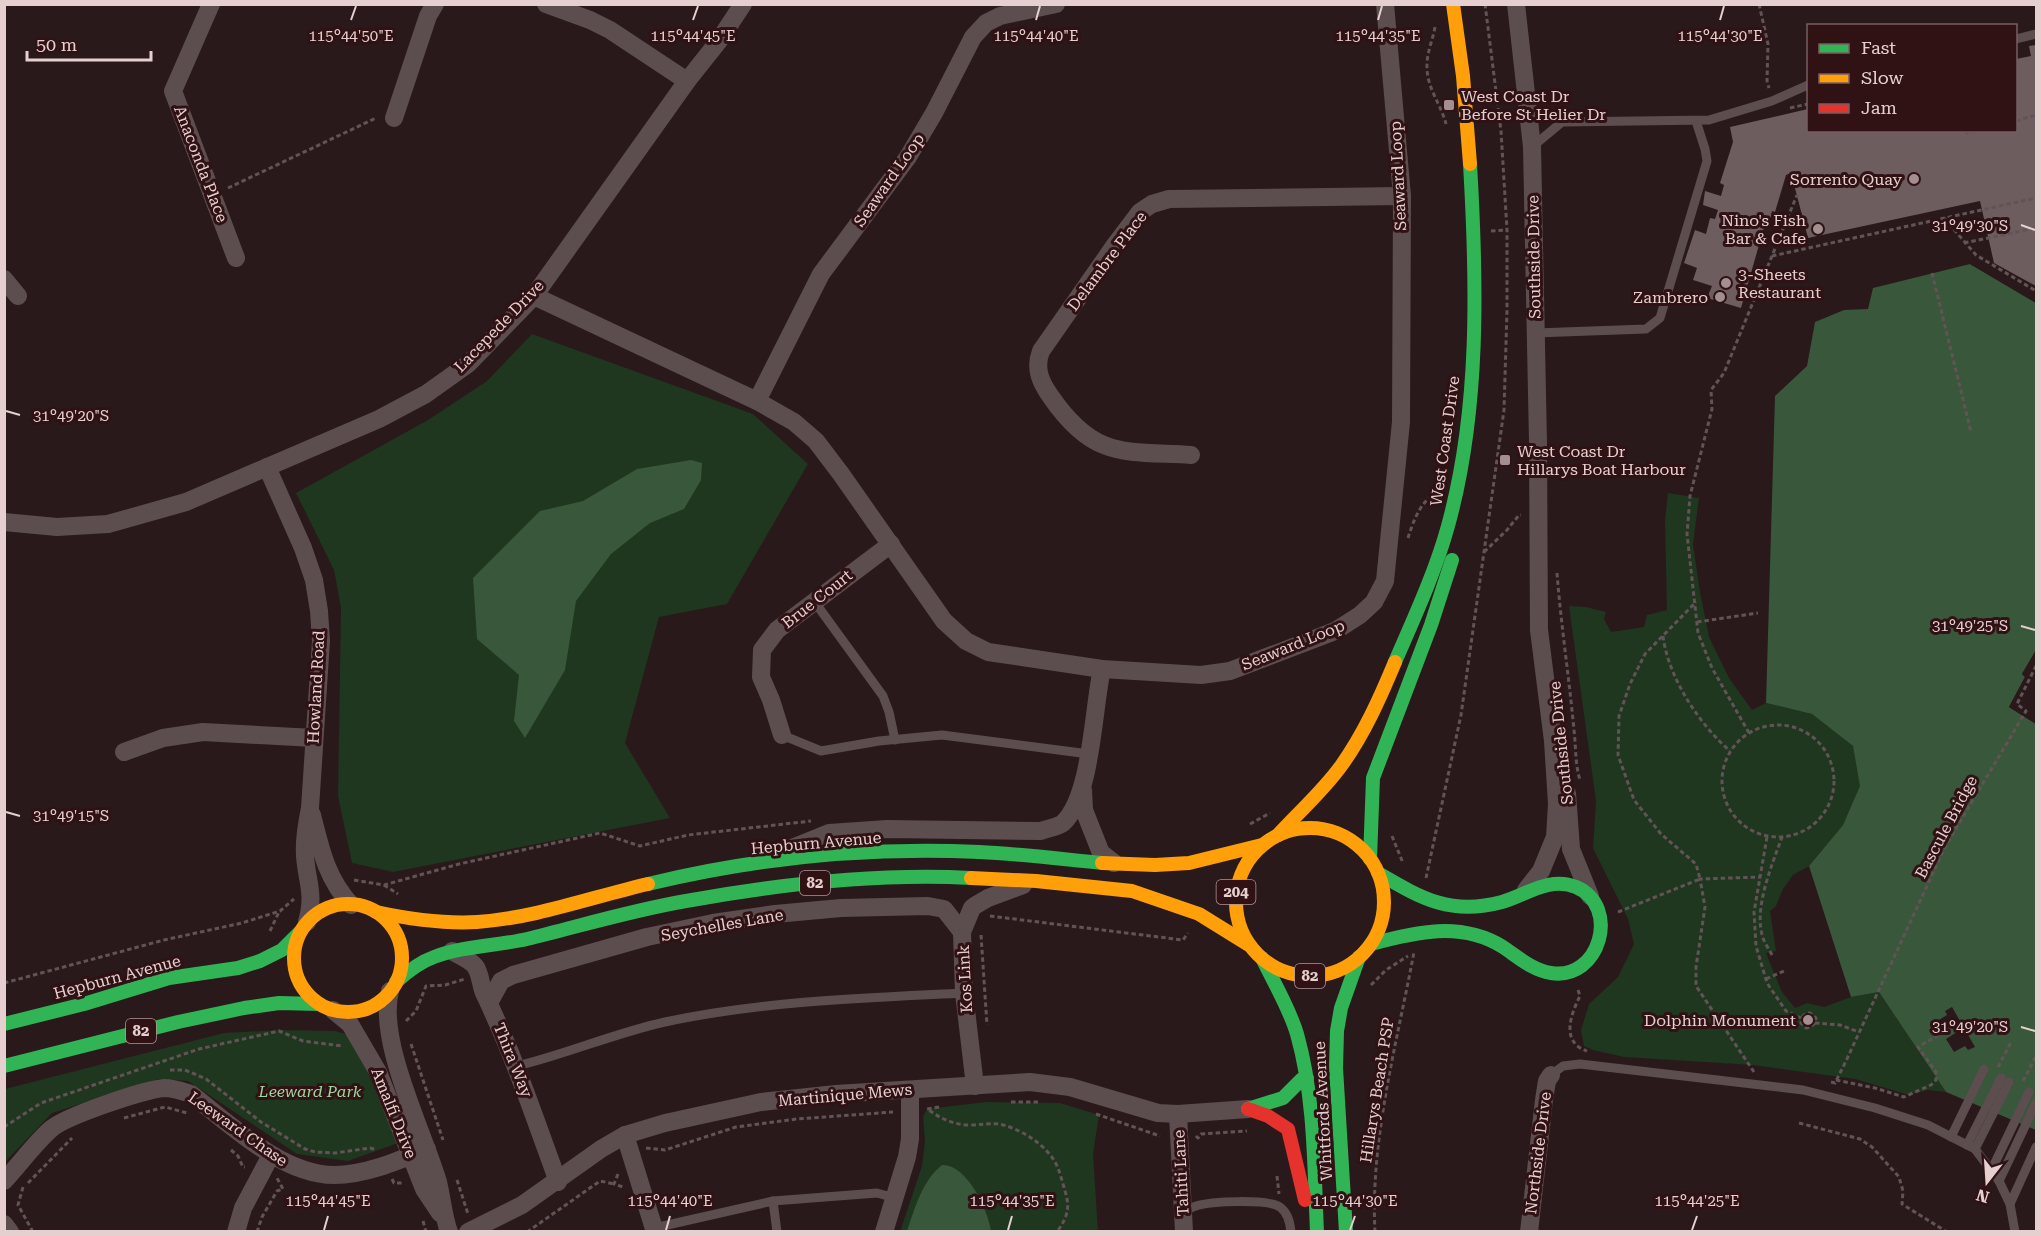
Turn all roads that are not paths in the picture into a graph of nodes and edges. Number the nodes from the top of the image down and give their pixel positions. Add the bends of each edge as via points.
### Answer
1 (211, 4) edge
2 (435, 4) edge
3 (546, 4) edge
4 (743, 4) edge
5 (1056, 4) edge
6 (1385, 4) edge
7 (1453, 4) edge
8 (1466, 4) edge
9 (1516, 4) edge
10 (2037, 34) edge
11 (2017, 39) edge
12 (687, 81) junction
13 (1807, 86) edge
14 (396, 113) road end
15 (1695, 121) junction
16 (1532, 147) junction
17 (1402, 196) junction
18 (236, 258) dead end
19 (4, 279) edge
20 (18, 296) dead end
21 (534, 296) junction
22 (1535, 333) junction
23 (1486, 375) dead end
24 (758, 401) junction
25 (1191, 455) dead end
26 (267, 467) junction
27 (1539, 510) junction
28 (4, 522) edge
29 (1460, 533) dead end
30 (891, 544) junction
31 (814, 602) junction
32 (1102, 669) junction
33 (782, 735) joint
34 (314, 738) junction
35 (895, 740) junction
36 (124, 752) dead end
37 (1089, 754) junction
38 (1083, 783) junction
39 (310, 808) junction
40 (1278, 835) junction
41 (1262, 845) junction
42 (1370, 859) junction
43 (1114, 863) junction
44 (751, 866) junction
45 (1378, 873) junction
46 (1036, 880) junction
47 (1526, 890) junction
48 (1592, 899) junction
49 (351, 905) junction
50 (376, 912) junction
51 (304, 927) junction
52 (963, 932) junction
53 (1371, 944) junction
54 (1249, 945) junction
55 (452, 951) junction
56 (1359, 957) junction
57 (1262, 958) junction
58 (393, 986) junction
59 (964, 993) junction
60 (489, 1003) junction
61 (326, 1007) junction
62 (4, 1024) edge
63 (4, 1066) edge
64 (517, 1066) junction
65 (1984, 1069) dead end
66 (1551, 1075) joint
67 (1307, 1078) junction
68 (2005, 1080) dead end
69 (975, 1086) junction
70 (910, 1090) junction
71 (2029, 1092) dead end
72 (2037, 1103) edge
73 (1248, 1109) junction
74 (1178, 1114) junction
75 (625, 1135) junction
76 (1951, 1137) junction
77 (1971, 1147) junction
78 (2037, 1147) edge
79 (428, 1149) junction
80 (268, 1162) junction
81 (1991, 1171) junction
82 (4, 1181) edge
83 (1999, 1181) junction
84 (558, 1182) junction
85 (895, 1198) junction
86 (773, 1201) junction
87 (2010, 1204) junction
88 (1184, 1212) junction
89 (4, 1224) edge
90 (447, 1227) edge
91 (471, 1230) edge
92 (654, 1230) edge
93 (10, 1232) edge
94 (236, 1232) edge
95 (777, 1232) edge
96 (884, 1232) edge
97 (1184, 1232) edge
98 (1291, 1232) edge
99 (1315, 1232) edge
100 (1346, 1232) edge
101 (1529, 1232) edge
102 (2015, 1232) edge

1 - 18 street, Anaconda Place via 173,91
2 - 14 street
3 - 12 street via 610,30
4 - 12 street, Lacepede Drive
5 - 24 street, Seaward Loop via 1000,16 986,23 973,37 908,158 821,274
6 - 17 street, Seaward Loop
7 - 40 main road, West Coast Drive via 1462,61 1473,226 1472,381 1459,477 1435,563 1363,731 1343,764
8 - 23 main road, West Coast Drive via 1482,150 1487,262
9 - 16 street, Southside Drive
10 - 11 lane
12 - 21 street, Lacepede Drive
13 - 15 lane via 1772,101
15 - 16 lane via 1562,122
15 - 22 lane via 1707,161 1660,318 1646,329
16 - 22 street, Southside Drive
17 - 25 street, Delambre Place via 1169,199 1140,212 1041,351 1038,372 1059,409 1094,442 1116,450
17 - 32 street, Seaward Loop via 1401,422 1385,581 1374,602 1335,631 1230,671 1201,675
19 - 20 street
21 - 24 street, Seaward Loop
21 - 26 street, Lacepede Drive via 468,364 426,393 379,419
22 - 27 street, Southside Drive
24 - 30 street, Seaward Loop via 794,422 816,441
26 - 28 street, Lacepede Drive via 186,502 108,524 57,527
26 - 34 street, Howland Road via 314,580 321,640
27 - 47 street, Southside Drive via 1539,630 1557,804 1555,837 1541,871
27 - 48 street, Southside Drive via 1571,849
29 - 42 main road via 1431,625 1373,778
30 - 31 street, Brue Court
30 - 32 street, Seaward Loop via 944,621 966,641 988,652
31 - 33 street, Brue Court via 777,630 762,650 761,678
31 - 35 lane via 883,696
32 - 37 street
33 - 35 lane via 821,751
34 - 36 street via 202,732 163,738
34 - 39 street, Howland Road
35 - 37 lane via 942,735
37 - 38 street
38 - 43 street via 1084,810 1101,853
38 - 44 street via 1074,809 1062,824 1041,831 991,828 829,833
39 - 49 street, Howland Road via 334,884
39 - 51 street, Howland Road via 305,857 312,905
40 - 41 main road, 82
40 - 42 main road, 82 via 1302,828 1328,830 1352,841
41 - 43 main road, Hepburn Avenue / 82 via 1179,864
41 - 54 main road, 204 via 1245,866 1236,892 1238,920
42 - 45 main road, 82
43 - 44 main road, Hepburn Avenue / 82 via 980,852 902,852
44 - 50 main road, Hepburn Avenue / 82 via 687,875 492,920 402,918
45 - 47 main road via 1421,898 1448,905 1492,904
45 - 53 main road, 82 via 1383,913
46 - 52 street, Kos Link via 976,905
46 - 54 main road, 82 via 1132,891 1199,914
46 - 55 main road, 82 via 878,878 787,885 684,901 513,942
47 - 48 main road via 1559,883 1573,885
48 - 53 main road via 1600,922 1598,948 1579,968 1562,974 1540,970 1495,942 1452,930 1415,933
49 - 50 main road, 82
49 - 51 main road, 82 via 327,908
50 - 58 main road via 398,938 402,960
51 - 61 main road via 294,966 303,987
51 - 62 main road, Hepburn Avenue / 82 via 282,950 260,961 169,978
52 - 59 street, Kos Link
52 - 60 street, Seychelles Lane via 944,909 928,906 842,908 713,923 513,975 501,981
53 - 56 main road, 82
54 - 57 main road, 82
55 - 58 main road, 82 via 410,970
55 - 60 street, Thira Way via 476,967
56 - 57 main road, 82 via 1328,974 1311,976 1276,968
56 - 100 main road, Whitfords Avenue via 1337,1031
57 - 67 main road, Whitfords Avenue via 1297,1033
58 - 61 main road, 82 via 383,999 364,1009 349,1012
58 - 79 street, Amalfi Drive via 387,1011 389,1030
59 - 64 lane via 739,1009 644,1027
59 - 69 street, Kos Link
60 - 64 street, Thira Way
61 - 63 main road, 82 via 279,1003 244,1008
61 - 79 street, Amalfi Drive via 350,1024
64 - 84 street, Thira Way
65 - 76 lane
66 - 76 lane via 1563,1066 1580,1064 1803,1090 1886,1111
66 - 101 street, Northside Drive via 1544,1100
67 - 73 main road via 1283,1098
67 - 99 main road, Whitfords Avenue
68 - 77 lane
69 - 70 street, Martinique Mews
69 - 74 street, Martinique Mews via 1052,1083 1139,1108
70 - 75 street, Martinique Mews via 761,1102
70 - 85 street via 919,1109
71 - 81 lane
72 - 83 lane
73 - 74 street, Martinique Mews
73 - 99 main road via 1288,1129
74 - 88 street, Tahiti Lane
75 - 84 street, Martinique Mews
75 - 92 street
76 - 77 lane
77 - 81 lane
78 - 87 lane
79 - 80 street, Leeward Chase via 388,1164 334,1175
79 - 90 street, Amalfi Drive via 424,1189
80 - 82 street, Leeward Chase via 191,1094 164,1088 65,1120 51,1129
80 - 94 street via 243,1208
81 - 83 lane
83 - 87 lane
84 - 91 street, Martinique Mews
85 - 86 lane via 877,1193
85 - 96 street
86 - 92 lane
86 - 95 lane
87 - 102 lane
88 - 97 street, Tahiti Lane
88 - 98 lane via 1212,1203 1271,1203 1288,1215
89 - 93 street

